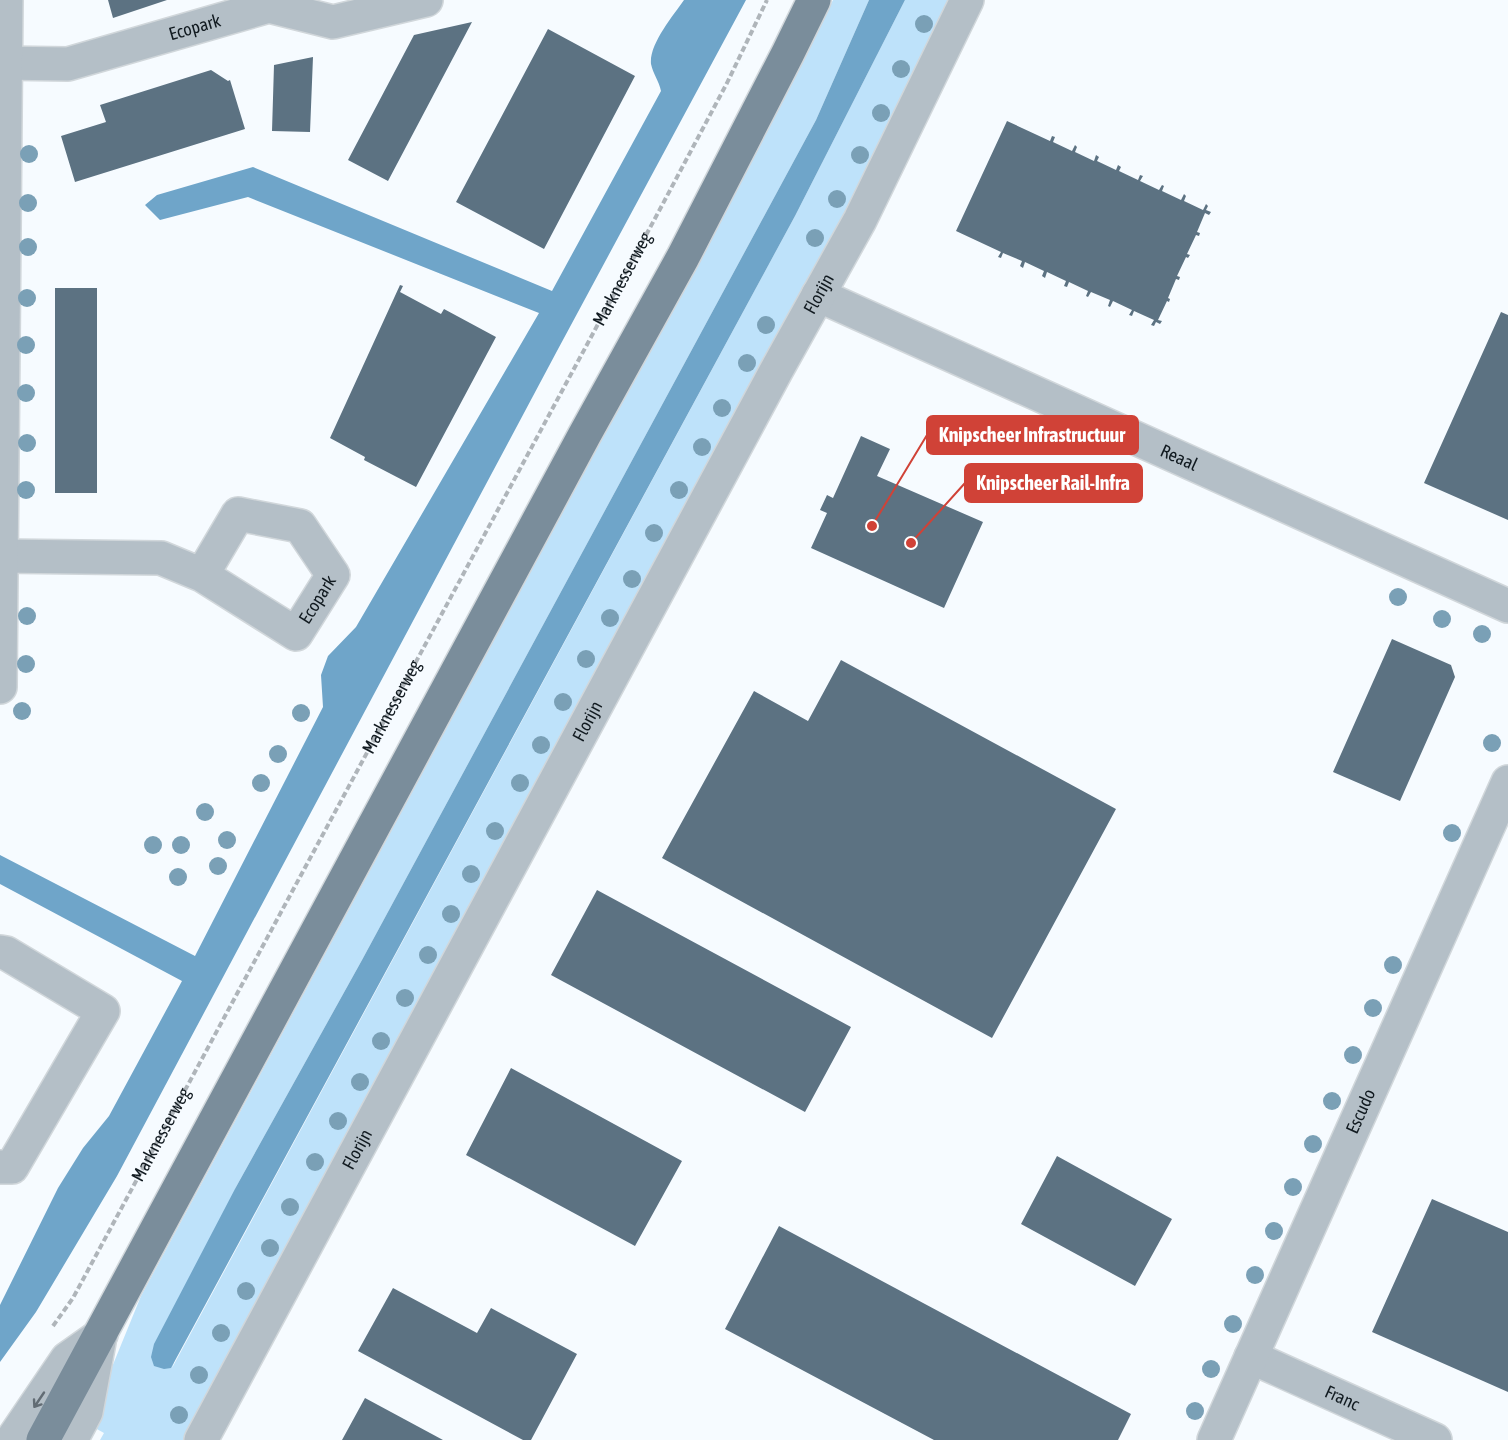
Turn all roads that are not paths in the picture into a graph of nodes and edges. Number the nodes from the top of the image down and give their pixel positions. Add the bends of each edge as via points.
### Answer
1 (6, 0) edge
2 (426, 0) edge
3 (814, 0) edge
4 (967, 0) edge
5 (272, 3) edge
6 (3, 63) edge
7 (818, 295) junction
8 (1, 556) edge
9 (202, 575) dead end
10 (1508, 606) edge
11 (0, 687) edge
12 (1508, 782) edge
13 (0, 952) edge
14 (4, 1175) edge
15 (100, 1335) junction
16 (1251, 1357) junction
17 (12, 1440) edge
18 (43, 1440) edge
19 (71, 1440) edge
20 (201, 1440) edge
21 (1214, 1440) edge
22 (1436, 1440) edge

1 - 6 street
2 - 5 street, Ecopark via 333,22
3 - 15 main road via 683,257
4 - 7 street, Florijn via 860,220
5 - 6 street, Ecopark via 68,64
6 - 8 street
7 - 10 street, Reaal
7 - 20 street, Florijn
8 - 9 street via 161,558
8 - 11 street
12 - 16 street, Escudo
13 - 14 street via 103,1011
15 -> 17 street via 67,1359
15 - 18 main road
15 - 19 street via 86,1412
16 - 21 street, Escudo
16 - 22 street, Franc

